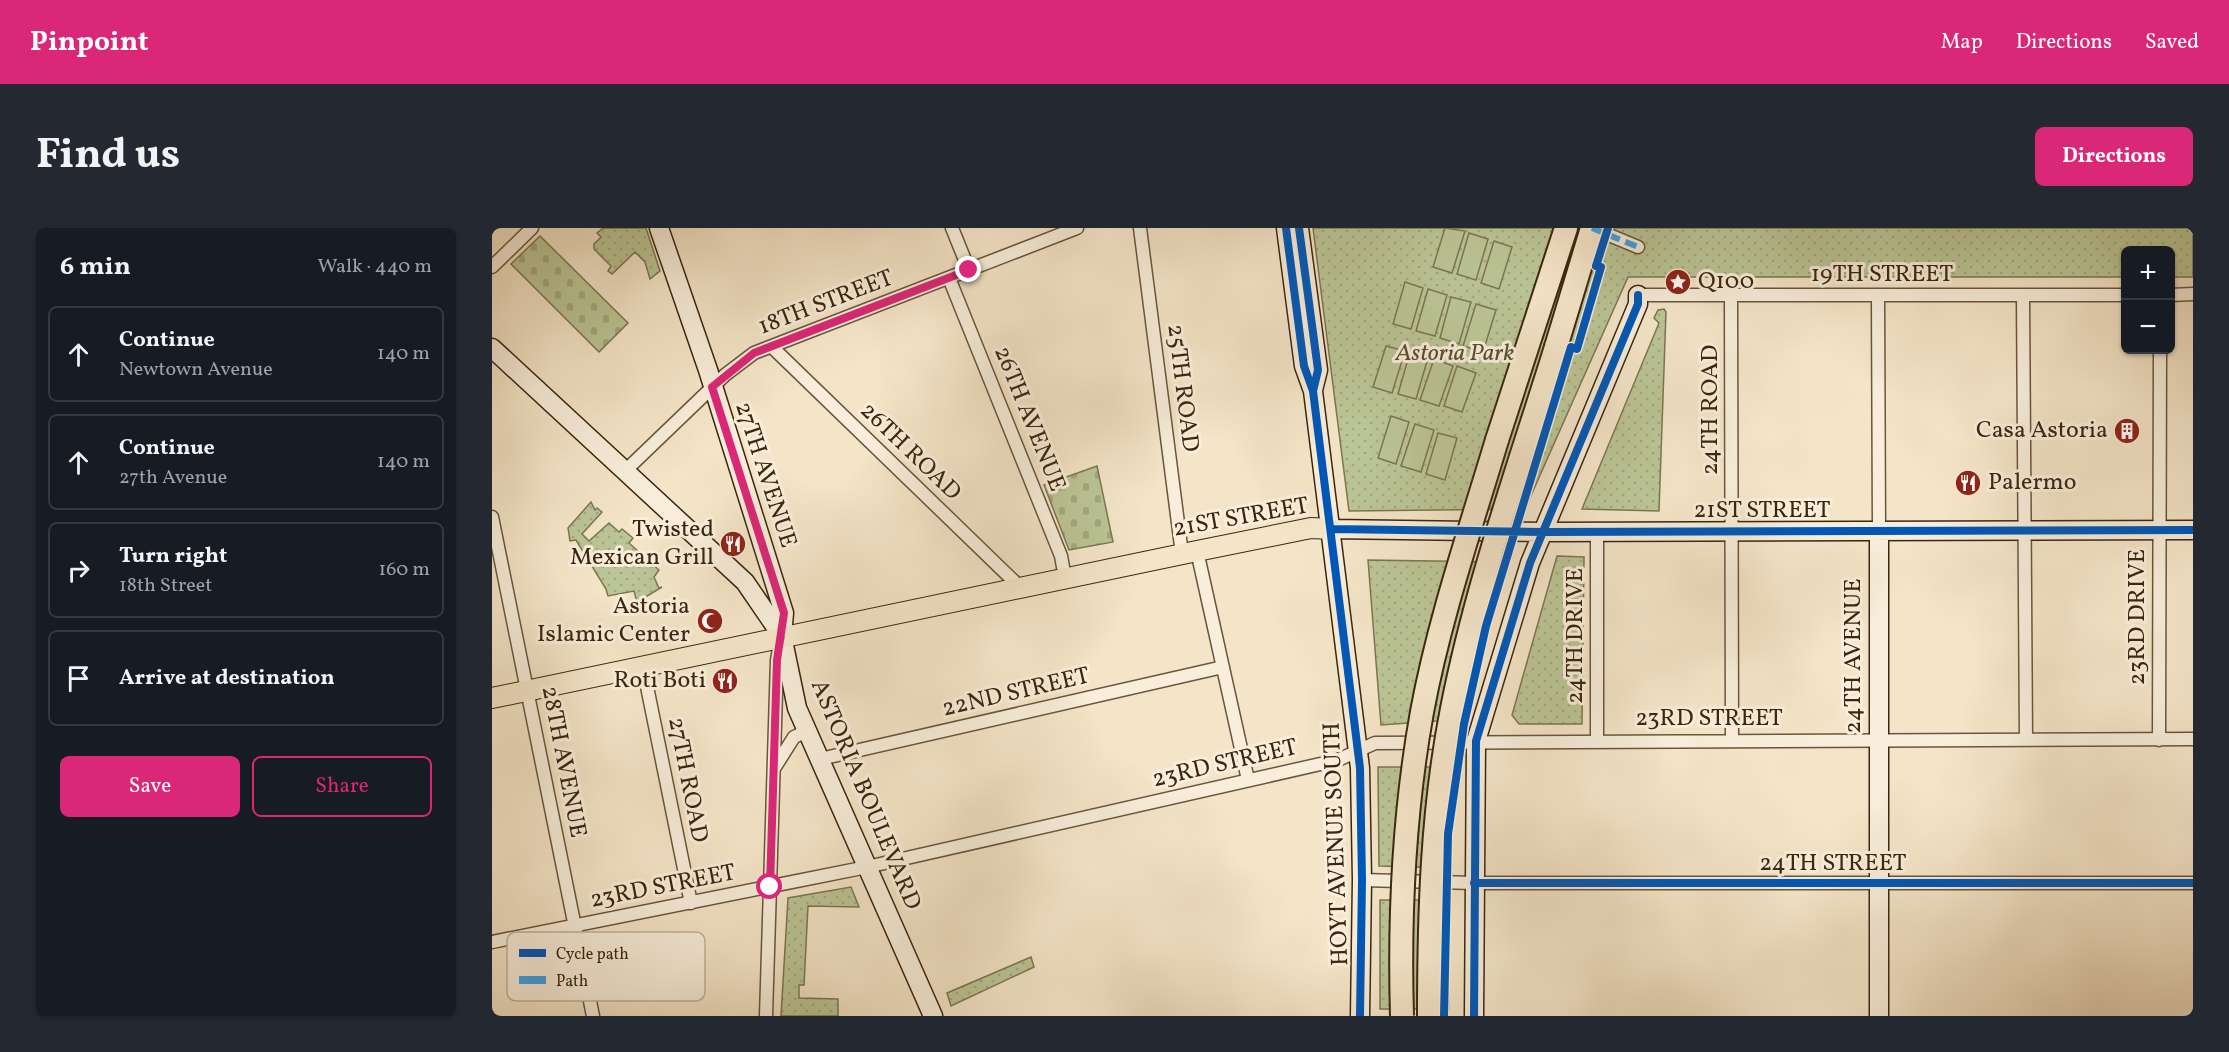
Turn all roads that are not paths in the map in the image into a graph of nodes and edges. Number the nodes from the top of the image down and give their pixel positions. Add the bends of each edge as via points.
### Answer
1 (532, 228) edge
2 (659, 228) edge
3 (952, 228) edge
4 (1077, 228) edge
5 (1140, 228) edge
6 (1286, 228) edge
7 (1299, 228) edge
8 (1566, 228) edge
9 (1592, 228) edge
10 (1638, 247) dead end
11 (492, 267) edge
12 (969, 270) junction
13 (950, 278) junction
14 (2193, 294) edge
15 (1638, 295) joint
16 (1878, 295) junction
17 (2121, 295) edge
18 (2175, 295) edge
19 (1731, 296) junction
20 (2023, 297) junction
21 (772, 346) junction
22 (492, 348) edge
23 (2160, 354) edge
24 (712, 387) junction
25 (1313, 391) junction
26 (625, 471) junction
27 (492, 517) edge
28 (1331, 529) junction
29 (1732, 530) junction
30 (2025, 530) junction
31 (2193, 530) edge
32 (1879, 531) junction
33 (2159, 531) junction
34 (1544, 532) junction
35 (1597, 532) junction
36 (1189, 552) junction
37 (1065, 578) junction
38 (1020, 587) junction
39 (782, 636) junction
40 (643, 667) junction
41 (1223, 667) junction
42 (527, 691) junction
43 (492, 698) edge
44 (807, 731) junction
45 (2193, 739) edge
46 (1732, 740) junction
47 (1878, 740) junction
48 (2026, 740) junction
49 (2159, 740) junction
50 (1476, 741) junction
51 (1597, 741) junction
52 (1358, 751) junction
53 (820, 759) junction
54 (774, 768) junction
55 (1248, 780) junction
56 (867, 867) junction
57 (1362, 880) junction
58 (1474, 883) junction
59 (2193, 883) edge
60 (1878, 884) junction
61 (770, 887) junction
62 (691, 903) junction
63 (575, 926) junction
64 (544, 932) edge
65 (576, 932) edge
66 (507, 939) edge
67 (492, 942) edge
68 (590, 1001) edge
69 (593, 1016) edge
70 (766, 1016) edge
71 (933, 1016) edge
72 (1360, 1016) edge
73 (1402, 1016) edge
74 (1429, 1016) edge
75 (1474, 1016) edge
76 (1879, 1016) edge

1 - 11 street
2 - 24 main road, 27TH AVENUE
3 - 12 street
4 - 12 street, 18TH STREET
5 - 36 street, 25TH ROAD
6 - 25 main road via 1304,366
7 - 25 main road via 1318,370
8 - 73 highway, bridge via 1471,528 1425,701 1404,861
9 - 10 street
9 - 74 highway, bridge via 1483,585 1452,710 1434,838
12 - 13 street, 18TH STREET
13 - 21 street, 18TH STREET
13 - 37 street, 26TH AVENUE via 1061,556
14 - 18 street
15 - 19 street, 19TH STREET
15 - 34 main road via 1638,304
16 - 19 street, 19TH STREET
16 - 20 street, 19TH STREET
16 - 32 street, 24TH AVENUE
17 - 20 street, 19TH STREET
19 - 29 street, 24TH ROAD
20 - 30 street
21 - 24 street, 18TH STREET via 740,363
21 - 38 street, 26TH ROAD
22 - 26 main road, ASTORIA BOULEVARD
23 - 33 street, 23RD DRIVE
24 - 26 street, 18TH STREET
24 - 39 main road, 27TH AVENUE via 784,613
25 - 28 main road, HOYT AVENUE SOUTH
26 - 39 main road, ASTORIA BOULEVARD via 745,582
27 - 42 street, 28TH AVENUE
28 - 34 main road, 21ST STREET
28 - 36 main road, 21ST STREET via 1311,528
28 - 52 main road, HOYT AVENUE SOUTH
29 - 32 main road, 21ST STREET
29 - 35 main road, 21ST STREET
29 - 46 street, 24TH ROAD
30 - 32 main road, 21ST STREET
30 - 33 main road, 21ST STREET
30 - 48 street
31 - 33 main road, 21ST STREET
32 - 47 main road, 24TH AVENUE
33 - 49 street, 23RD DRIVE
34 - 35 main road, 21ST STREET
34 - 50 main road via 1530,563
35 - 51 street, 24TH DRIVE
36 - 37 main road, 21ST STREET
36 - 41 street, 25TH ROAD
37 - 38 main road, 21ST STREET
38 - 39 main road, 21ST STREET
39 - 40 main road, 21ST STREET
39 - 44 main road, ASTORIA BOULEVARD via 797,708
39 - 54 street via 777,660
40 - 42 main road, 21ST STREET
40 - 62 street, 27TH ROAD
41 - 53 street, 22ND STREET
41 - 55 street, 25TH ROAD
42 - 43 main road, 21ST STREET
42 - 63 street, 28TH AVENUE
44 - 53 main road, ASTORIA BOULEVARD
44 - 54 street via 794,737
45 - 49 street, 23RD STREET
46 - 47 street, 23RD STREET
46 - 51 street, 23RD STREET
47 - 48 street, 23RD STREET
47 - 60 main road, 24TH AVENUE
48 - 49 street, 23RD STREET
50 - 51 street, 23RD STREET
50 - 52 street, 23RD STREET via 1375,743
50 - 58 main road
52 - 55 street, 23RD STREET via 1338,760
52 - 57 main road, HOYT AVENUE SOUTH
53 - 56 main road, ASTORIA BOULEVARD
54 - 61 street
55 - 56 street, 23RD STREET
56 - 61 street, 23RD STREET
56 - 71 main road, ASTORIA BOULEVARD
57 - 58 street, 24TH STREET
57 - 72 main road, HOYT AVENUE SOUTH
58 - 60 street, 24TH STREET
58 - 75 main road
59 - 60 street, 24TH STREET
60 - 76 main road, 24TH AVENUE
61 - 62 street, 23RD STREET
61 - 70 street
62 - 63 street, 23RD STREET
63 - 64 street, 23RD STREET
63 - 65 street, 28TH AVENUE
66 - 67 street, 23RD STREET
68 - 69 street, 28TH AVENUE

